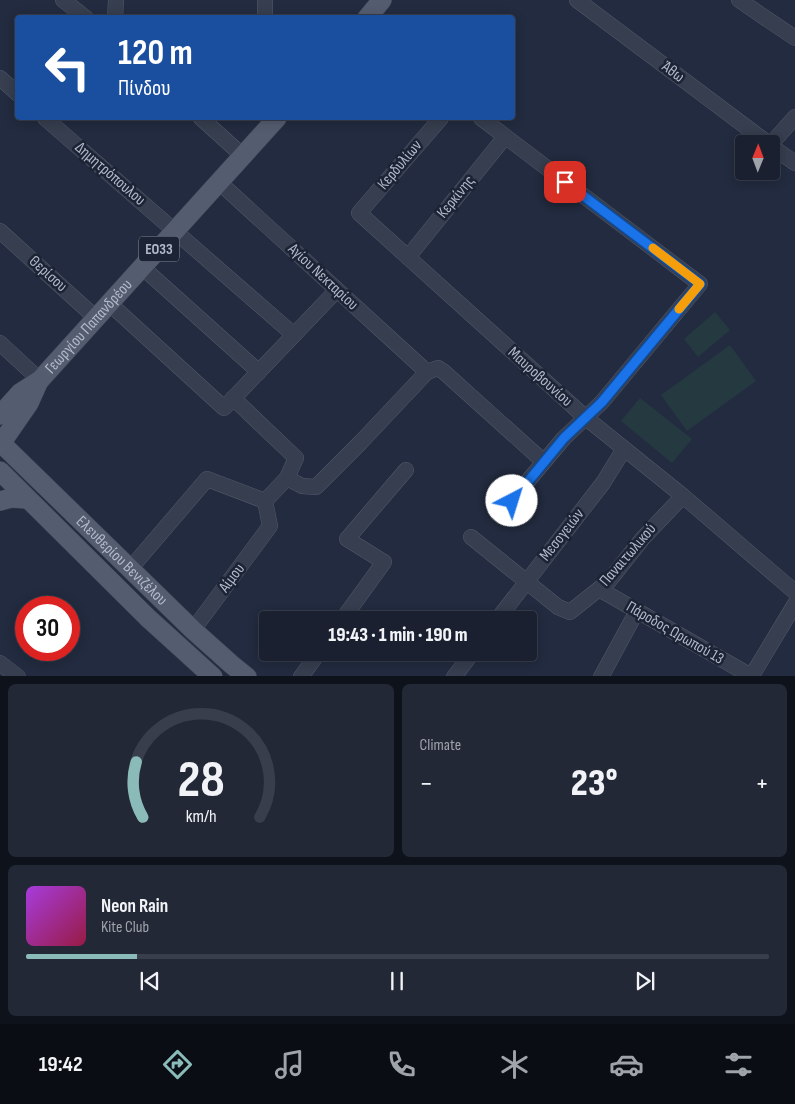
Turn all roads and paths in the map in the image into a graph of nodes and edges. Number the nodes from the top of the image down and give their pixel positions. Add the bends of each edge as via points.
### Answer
1 (63, 0) edge
2 (116, 0) edge
3 (265, 0) edge
4 (382, 0) edge
5 (577, 0) edge
6 (739, 0) edge
7 (82, 15) edge
8 (115, 15) edge
9 (264, 15) edge
10 (370, 15) edge
11 (795, 38) edge
12 (0, 78) edge
13 (15, 91) edge
14 (795, 117) edge
15 (47, 120) edge
16 (203, 120) edge
17 (276, 120) edge
18 (439, 120) edge
19 (484, 120) edge
20 (758, 135) edge
21 (778, 135) edge
22 (505, 137) junction
23 (780, 152) edge
24 (243, 156) junction
25 (795, 163) edge
26 (219, 182) junction
27 (359, 213) joint
28 (0, 230) edge
29 (174, 231) junction
30 (408, 257) junction
31 (142, 267) junction
32 (337, 290) junction
33 (109, 303) junction
34 (96, 318) junction
35 (294, 335) junction
36 (0, 342) edge
37 (259, 372) junction
38 (427, 372) junction
39 (40, 380) junction
40 (233, 398) junction
41 (0, 415) edge
42 (586, 418) junction
43 (0, 443) edge
44 (624, 448) junction
45 (544, 462) junction
46 (406, 470) dead end
47 (0, 471) edge
48 (287, 478) junction
49 (683, 496) junction
50 (27, 499) junction
51 (0, 501) edge
52 (265, 501) junction
53 (512, 501) dead end
54 (471, 537) dead end
55 (130, 569) junction
56 (526, 582) junction
57 (599, 589) junction
58 (795, 592) edge
59 (795, 604) edge
60 (636, 610) junction
61 (349, 611) edge
62 (504, 611) edge
63 (193, 630) junction
64 (312, 661) edge
65 (465, 661) edge
66 (0, 663) edge
67 (18, 676) edge
68 (213, 676) edge
69 (247, 676) edge
70 (301, 676) edge
71 (454, 676) edge
72 (601, 676) edge
73 (751, 676) edge

1 - 7 street
2 - 8 street
3 - 9 street
4 - 10 main road
5 - 20 street, Άθω
6 - 11 street
12 - 13 street
14 - 21 street
15 - 29 street, Δημητρόπουλου
16 - 24 street
17 - 24 main road, Γεωργίου Παπανδρέου / ΕΟ33
18 - 27 street, Κερδυλίων
19 - 22 street
22 - 30 street, Κερκίνης
22 - 42 street via 700,284
23 - 25 street, Άθω
24 - 26 main road, Γεωργίου Παπανδρέου / ΕΟ33
26 - 29 main road, Γεωργίου Παπανδρέου / ΕΟ33
26 - 32 street, Αγίου Νεκταρίου
27 - 30 street, Μαυροβουνίου
28 - 34 street, Θερίσου
29 - 31 main road, Γεωργίου Παπανδρέου / ΕΟ33
29 - 35 street, Δημητρόπουλου
30 - 42 street, Μαυροβουνίου
31 - 33 main road, Γεωργίου Παπανδρέου / ΕΟ33
31 - 37 street
32 - 35 street
32 - 38 street, Αγίου Νεκταρίου
33 - 34 main road, Γεωργίου Παπανδρέου / ΕΟ33
33 - 40 street via 224,408
34 - 39 main road, Γεωργίου Παπανδρέου / ΕΟ33
35 - 37 street
36 - 39 street
37 - 40 street
38 - 45 street via 438,368 444,372
38 - 48 street via 316,488 302,486
39 - 41 main road, Γεωργίου Παπανδρέου / ΕΟ33 via 11,401
39 - 43 main road, Γεωργίου Παπανδρέου / ΕΟ33 via 29,403
40 - 48 street via 296,458
42 - 44 street, Μαυροβουνίου
42 - 45 street
43 - 55 main road, Ελευθερίου Βενιζέλου
44 - 49 street, Μαυροβουνίου
44 - 56 street, Μεσογειών via 603,483
45 - 53 street
46 - 61 street via 348,539 384,562
47 - 50 main road, Ελευθερίου Βενιζέλου
48 - 52 street
49 - 57 street, Παναιτωλικού
49 - 58 street, Μαυροβουνίου
50 - 51 main road
50 - 68 main road, Ελευθερίου Βενιζέλου via 148,618
52 - 55 street via 207,479
52 - 63 street, Αίμου via 270,526
54 - 56 street
55 - 63 main road, Ελευθερίου Βενιζέλου
56 - 57 street, Παναιτωλικού via 558,607 572,612
56 - 62 street, Μεσογειών
57 - 60 street, Πάροδος Ωρωπού 13
59 - 73 street
60 - 72 street
60 - 73 street, Πάροδος Ωρωπού 13
63 - 69 main road, Ελευθερίου Βενιζέλου
64 - 70 street
65 - 71 street
66 - 67 street

